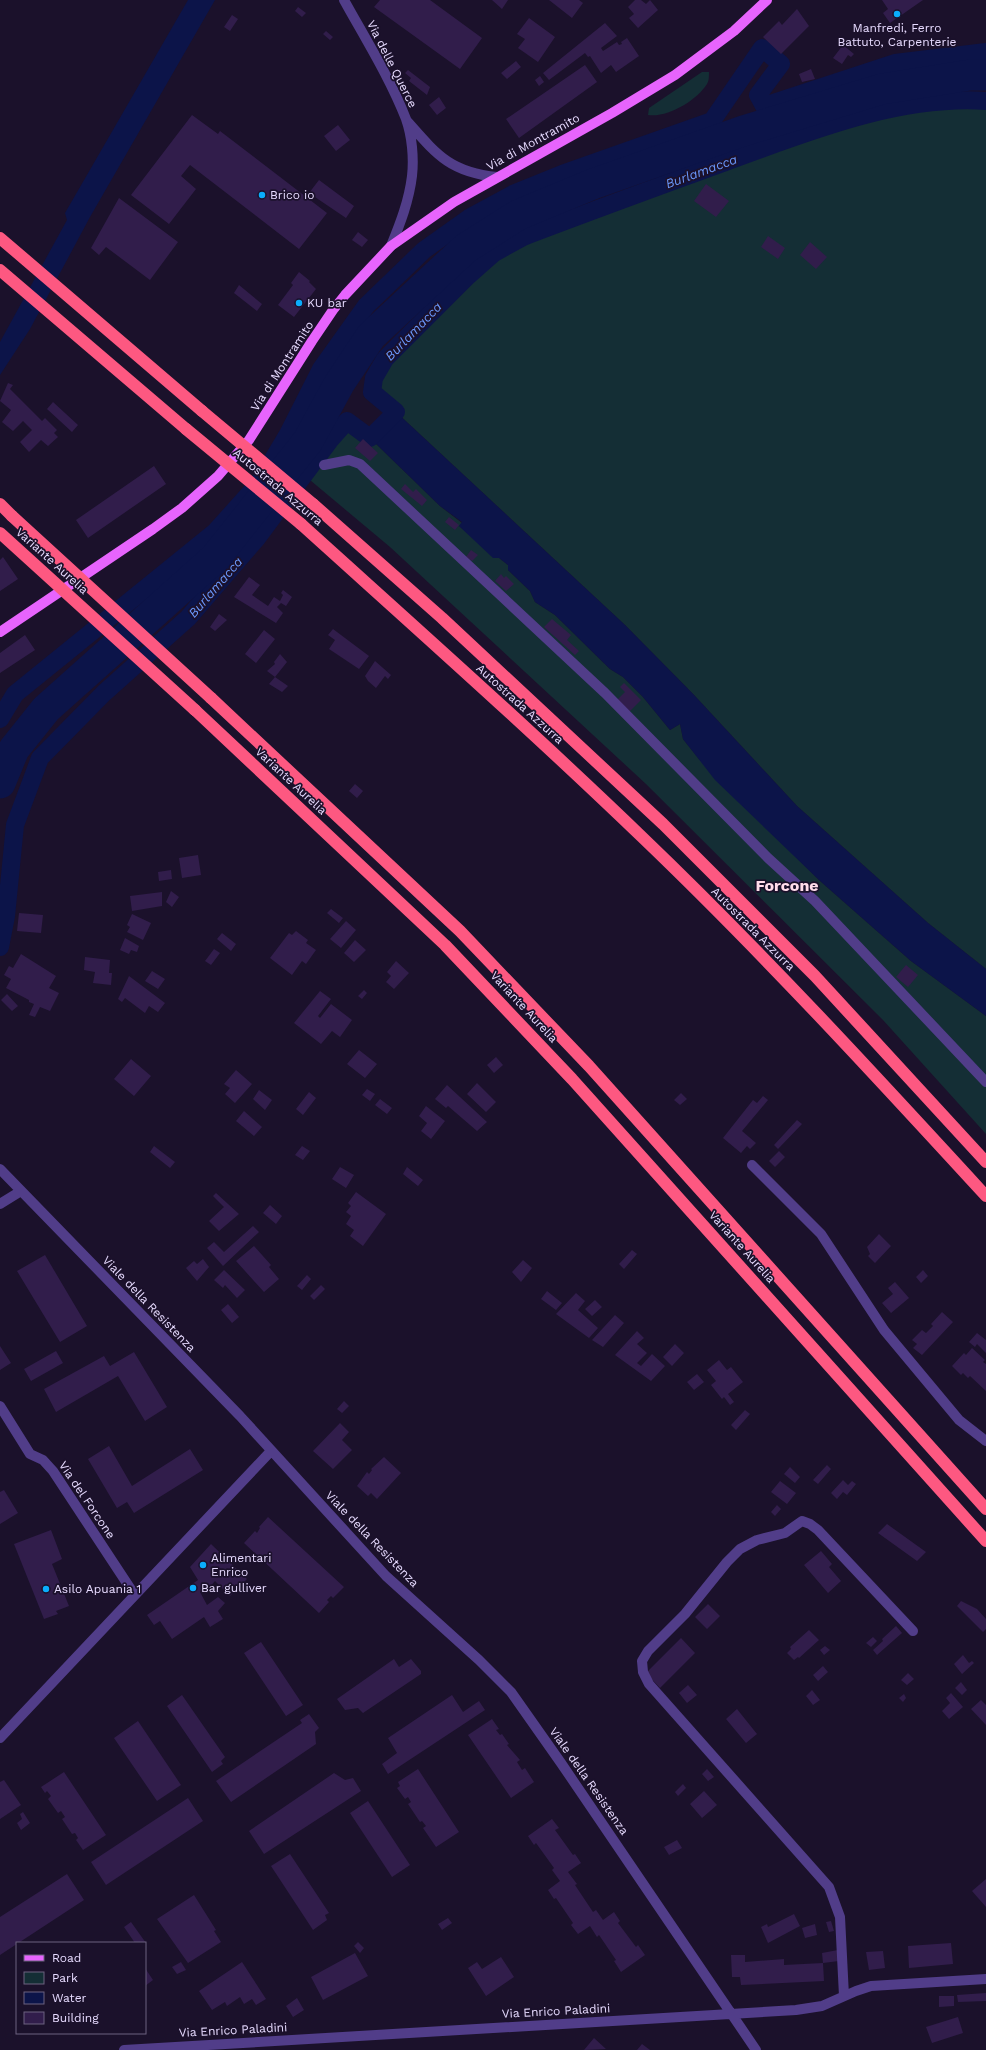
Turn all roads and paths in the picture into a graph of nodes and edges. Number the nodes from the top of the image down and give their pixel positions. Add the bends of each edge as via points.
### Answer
1 (344, 0) edge
2 (767, 0) edge
3 (406, 120) junction
4 (497, 176) junction
5 (2, 239) edge
6 (391, 246) junction
7 (0, 270) edge
8 (324, 465) dead end
9 (0, 504) edge
10 (0, 533) edge
11 (0, 632) edge
12 (986, 1082) edge
13 (986, 1162) edge
14 (752, 1165) dead end
15 (0, 1169) edge
16 (22, 1191) junction
17 (986, 1196) edge
18 (0, 1204) edge
19 (0, 1406) edge
20 (986, 1441) edge
21 (271, 1451) junction
22 (986, 1509) edge
23 (986, 1541) edge
24 (134, 1594) junction
25 (913, 1631) dead end
26 (0, 1738) edge
27 (986, 1979) edge
28 (844, 1996) junction
29 (732, 2014) junction
30 (178, 2048) edge
31 (124, 2050) edge
32 (756, 2050) edge

1 - 3 street, Via delle Querce
2 - 4 main road, Via di Montramito via 734,31 675,75
3 - 4 street, Via delle Querce via 435,153 452,165 475,174
3 - 6 street, Via delle Querce via 411,141 412,176 407,200
4 - 6 main road, Via di Montramito via 439,211
5 - 13 highway, Autostrada Azzurra, bridge via 313,504 459,634 663,824 815,976
6 - 11 main road, Via di Montramito via 333,310 249,440 218,476 182,508 153,529
7 - 17 highway, Autostrada Azzurra, bridge via 301,524 544,744 644,839 796,991
8 - 12 street via 349,460 360,464 463,559 605,693 768,858 815,901
9 - 22 highway, Variante Aurelia, bridge via 460,931 648,1130
10 - 23 highway, Variante Aurelia, bridge via 445,945 572,1079
14 - 20 street via 821,1234 884,1330 959,1420
15 - 16 street, Viale della Resistenza
16 - 18 street
16 - 21 street, Viale della Resistenza
19 - 24 street, Via del Forcone via 30,1454 43,1460 53,1471
21 - 24 street
21 - 29 street, Viale della Resistenza via 386,1576 479,1660 510,1692
24 - 26 street
25 - 28 street via 818,1530 802,1521 785,1533 757,1540 740,1549 642,1661 643,1672 649,1684 829,1887 840,1917
27 - 28 street, Via Enrico Paladini via 871,1986
28 - 29 street, Via Enrico Paladini via 816,2008
29 - 30 street, Via Enrico Paladini
29 - 32 street
30 - 31 street, Via Enrico Paladini

